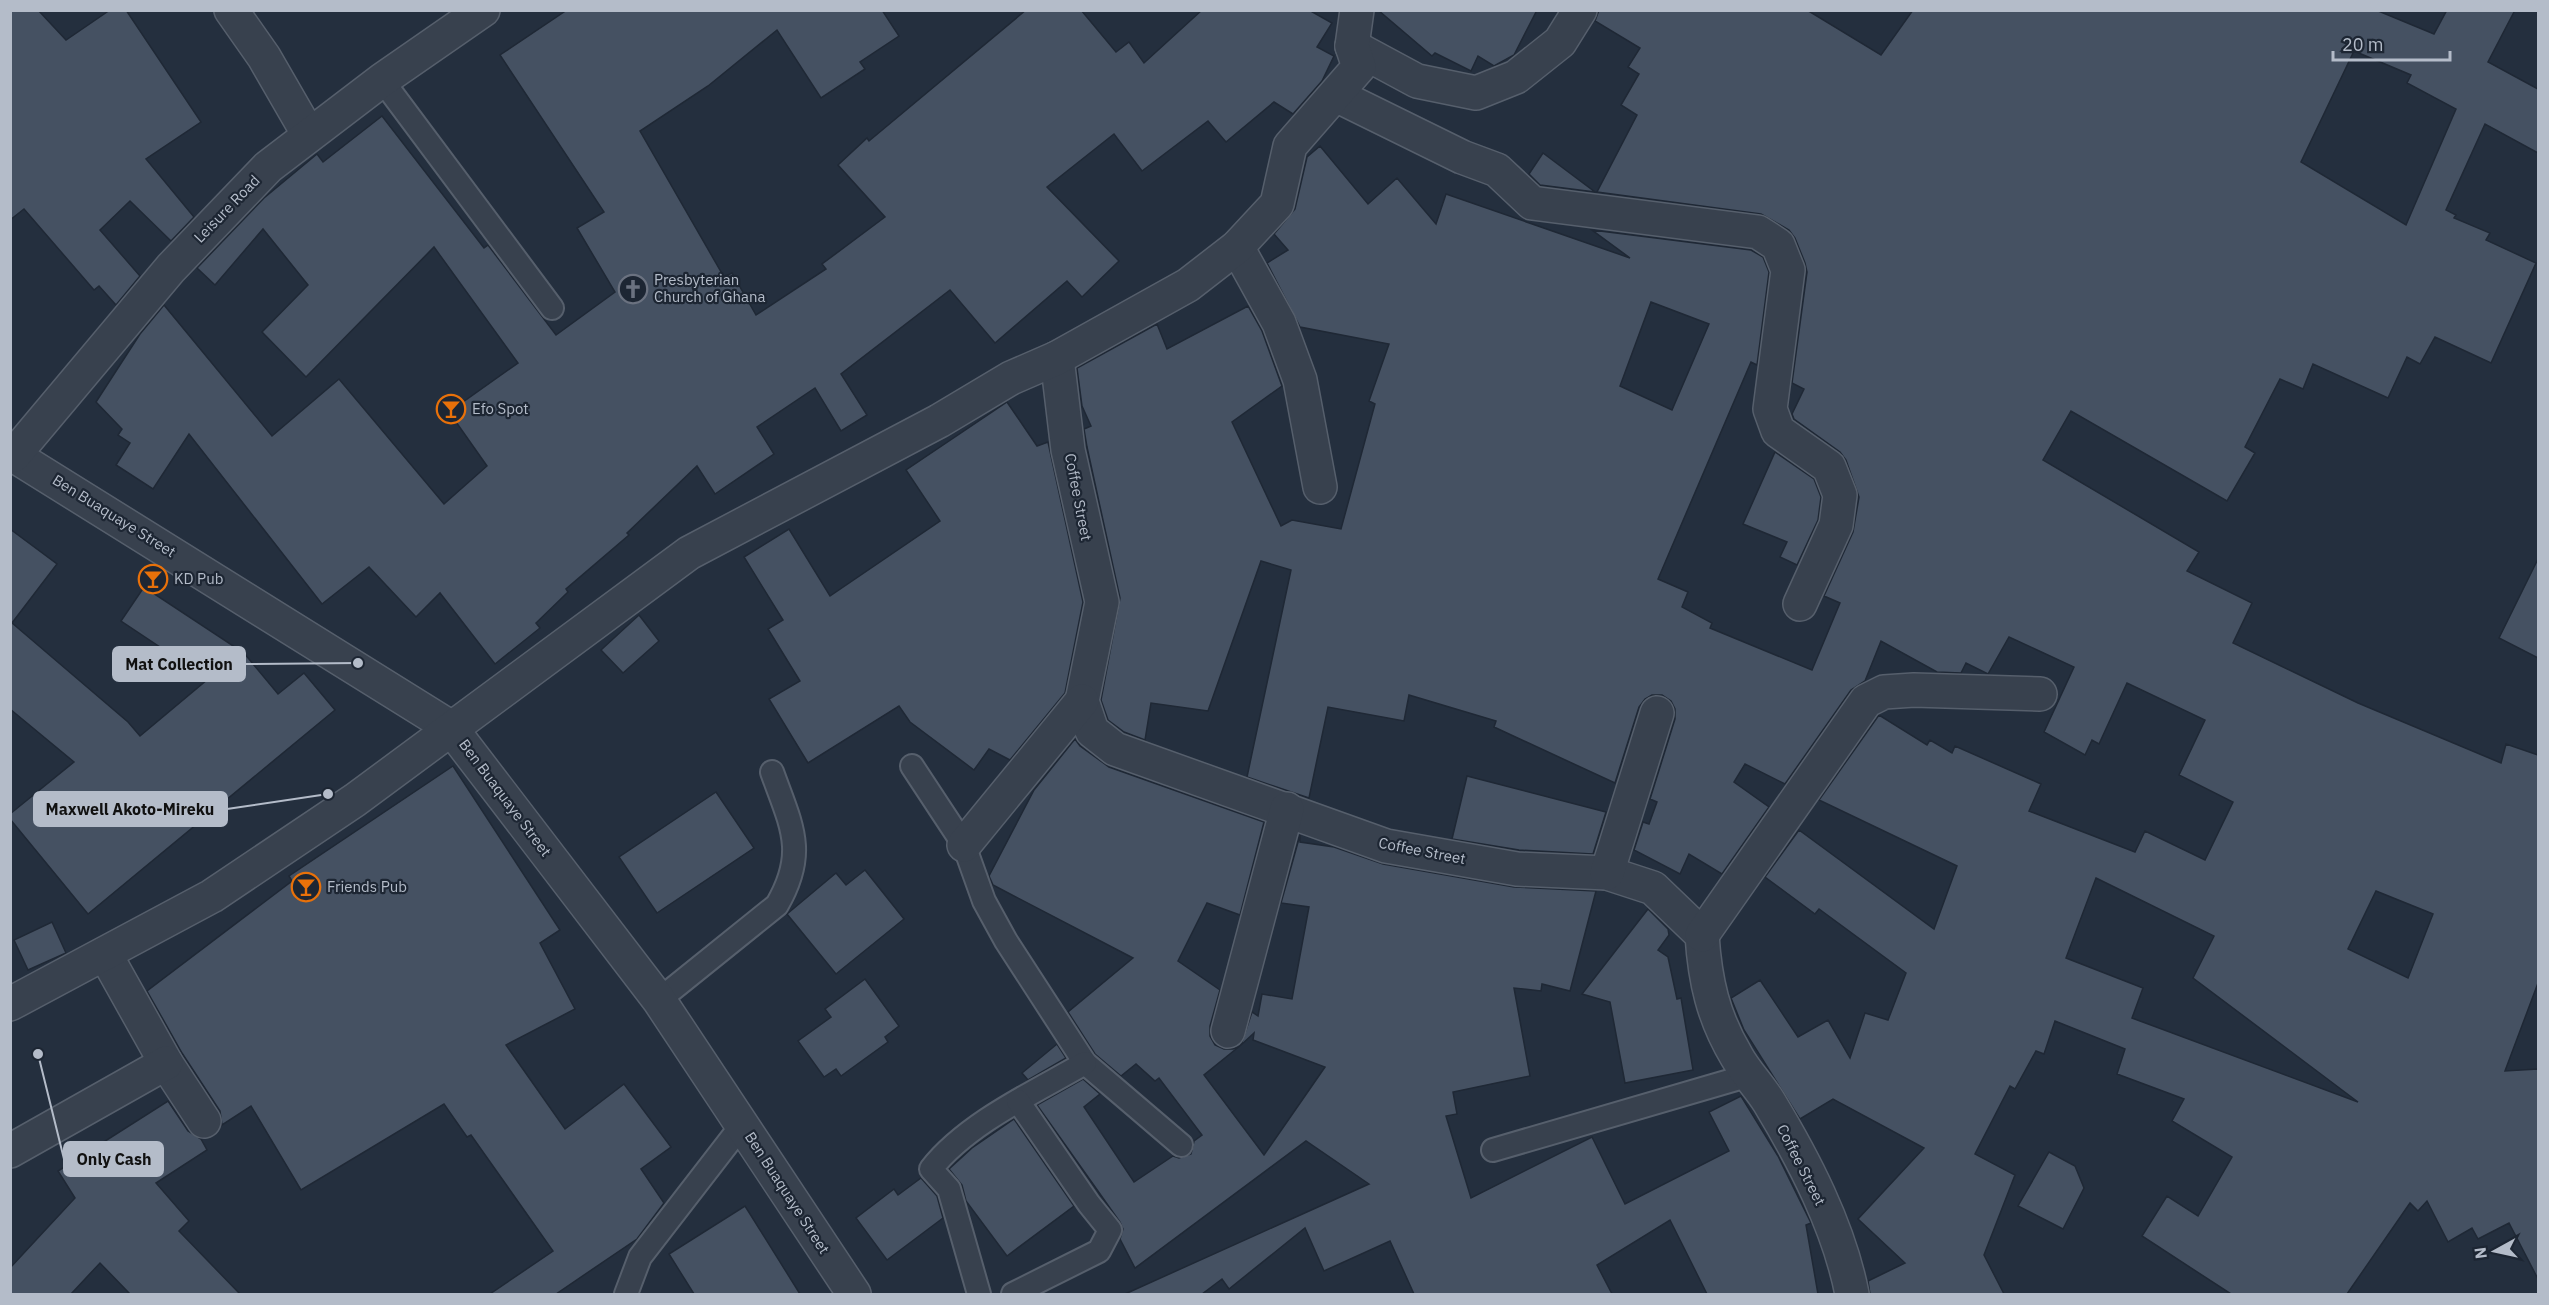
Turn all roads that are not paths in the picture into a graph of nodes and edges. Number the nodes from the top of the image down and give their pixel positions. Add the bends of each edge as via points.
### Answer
1 (231, 10) edge
2 (483, 10) edge
3 (1357, 10) edge
4 (1580, 10) edge
5 (1352, 46) junction
6 (382, 80) junction
7 (1336, 95) junction
8 (309, 135) junction
9 (1237, 247) junction
10 (552, 308) dead end
11 (1057, 358) junction
12 (12, 454) edge
13 (1320, 487) dead end
14 (1800, 604) dead end
15 (2040, 694) dead end
16 (1082, 701) junction
17 (1657, 713) dead end
18 (450, 727) junction
19 (912, 766) dead end
20 (772, 772) dead end
21 (1287, 809) junction
22 (963, 845) junction
23 (1607, 873) junction
24 (1702, 935) junction
25 (105, 954) junction
26 (659, 1000) junction
27 (10, 1004) edge
28 (1228, 1030) dead end
29 (166, 1063) junction
30 (1085, 1063) junction
31 (1750, 1075) junction
32 (1018, 1101) junction
33 (204, 1122) dead end
34 (742, 1125) junction
35 (1181, 1145) dead end
36 (1493, 1150) dead end
37 (10, 1151) edge
38 (626, 1294) edge
39 (854, 1294) edge
40 (979, 1294) edge
41 (1013, 1294) edge
42 (1852, 1294) edge

1 - 8 street via 264,57
2 - 6 street, Leisure Road
3 - 5 street
4 - 5 street via 1560,42 1516,77 1476,93 1417,81
5 - 7 street via 1359,67
6 - 8 street, Leisure Road
6 - 10 lane
7 - 9 street via 1290,146 1277,204
7 - 14 street via 1462,158 1497,170 1532,203 1758,232 1778,245 1788,270 1770,409 1778,431 1828,467 1840,495 1836,525
8 - 12 street, Leisure Road via 268,167 171,268
9 - 11 street via 1188,285
9 - 13 street via 1279,323 1300,380
11 - 16 street, Coffee Street via 1068,450 1102,602
11 - 18 street via 1011,378 939,421 689,553
12 - 18 street, Ben Buaquaye Street
15 - 24 street via 1914,690 1884,692 1866,701
16 - 21 street, Coffee Street via 1092,731 1115,749
16 - 22 street
17 - 23 street
18 - 25 street via 355,800 212,896
18 - 26 street, Ben Buaquaye Street
19 - 22 lane
20 - 26 lane via 793,832 795,860 788,886 777,905
21 - 23 street, Coffee Street via 1386,846 1517,869
21 - 28 street
22 - 30 lane via 984,901 1006,941
23 - 24 street, Coffee Street via 1653,888
24 - 31 street, Coffee Street via 1711,1003
25 - 27 street
25 - 29 street
26 - 34 street, Ben Buaquaye Street
29 - 33 street
29 - 37 street
30 - 32 lane
30 - 35 lane
31 - 36 lane
31 - 42 street, Coffee Street via 1817,1190
32 - 40 lane via 947,1148 931,1169 949,1189
32 - 41 lane via 1110,1230 1100,1251
34 - 38 lane via 640,1257
34 - 39 street, Ben Buaquaye Street

